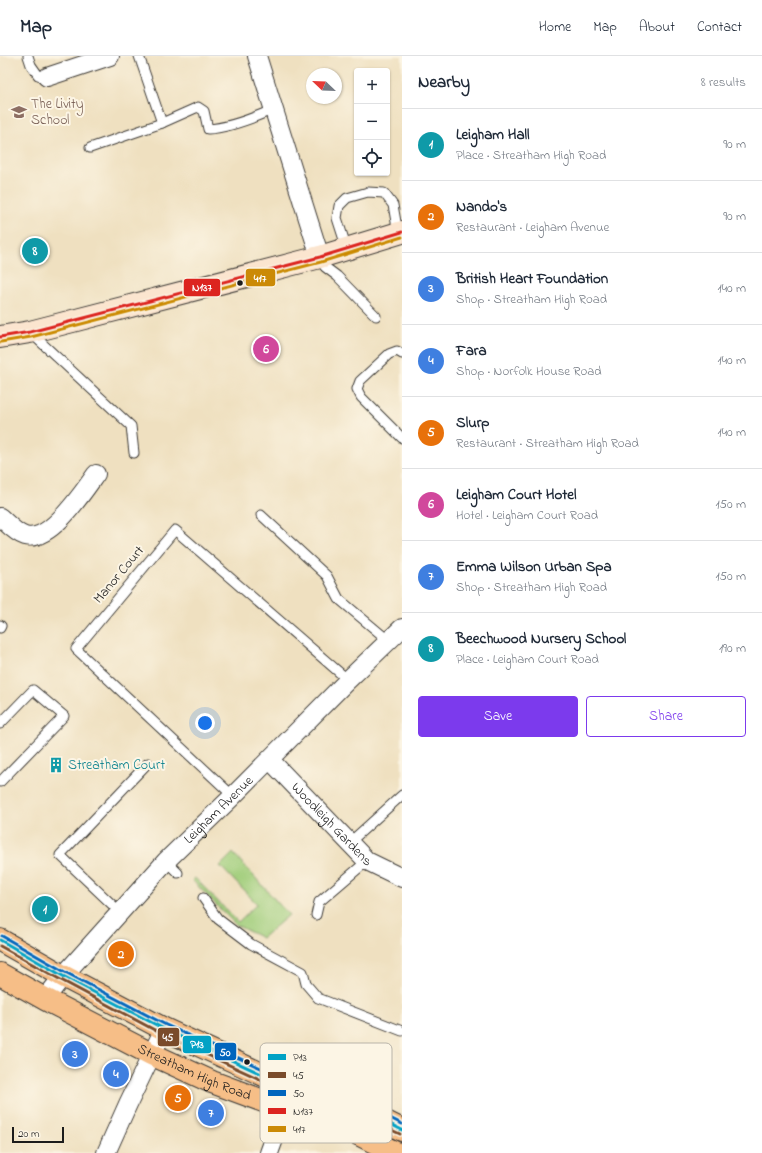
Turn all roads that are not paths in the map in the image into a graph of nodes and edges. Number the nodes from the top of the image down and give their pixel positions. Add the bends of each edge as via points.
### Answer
1 (28, 56) edge
2 (109, 56) edge
3 (139, 56) edge
4 (257, 56) edge
5 (47, 77) joint
6 (274, 109) junction
7 (162, 123) junction
8 (90, 148) dead end
9 (400, 232) edge
10 (347, 249) junction
11 (320, 257) junction
12 (376, 316) dead end
13 (30, 332) junction
14 (0, 337) edge
15 (402, 354) edge
16 (402, 438) edge
17 (134, 453) dead end
18 (96, 474) dead end
19 (261, 515) dead end
20 (0, 517) edge
21 (402, 628) edge
22 (389, 641) junction
23 (348, 680) junction
24 (0, 724) edge
25 (270, 760) junction
26 (148, 763) dead end
27 (0, 782) edge
28 (402, 795) edge
29 (233, 796) junction
30 (349, 843) junction
31 (367, 861) junction
32 (402, 878) edge
33 (203, 898) dead end
34 (121, 913) junction
35 (316, 915) dead end
36 (0, 940) edge
37 (0, 974) edge
38 (63, 976) junction
39 (45, 999) junction
40 (164, 1029) junction
41 (402, 1031) edge
42 (151, 1054) junction
43 (260, 1073) edge
44 (260, 1100) edge
45 (392, 1125) edge
46 (402, 1130) edge
47 (273, 1143) edge
48 (376, 1143) edge
49 (106, 1153) edge
50 (269, 1153) edge
51 (396, 1153) edge

1 - 5 lane via 38,74
2 - 5 street
3 - 7 lane
4 - 6 street
6 - 7 lane via 217,129 208,129 204,111 198,107
6 - 11 street
7 - 8 lane
9 - 10 street
9 - 10 lane via 393,205 384,193 368,192 347,198 339,206 337,218
10 - 11 street
11 - 12 lane via 325,267
11 - 13 street
13 - 14 street
13 - 17 lane via 131,426
15 - 16 lane via 397,351 389,354 360,381 358,388 361,397
18 - 20 street via 64,516 39,535 24,536
19 - 22 lane via 327,576 339,598
21 - 22 street, Leigham Avenue
22 - 23 street, Leigham Avenue
23 - 25 street, Leigham Avenue
23 - 29 lane, Manor Court via 175,530 76,650
24 - 27 lane via 33,690 64,716
25 - 29 street, Leigham Avenue
25 - 30 street, Woodleigh Gardens
26 - 34 lane via 60,856
28 - 30 lane
29 - 34 street, Leigham Avenue via 172,867
30 - 31 street, Woodleigh Gardens
31 - 32 street, Woodleigh Gardens
31 - 35 lane via 319,902
33 - 41 lane via 218,920 251,944 303,972 306,984 318,998
34 - 38 street, Leigham Avenue
36 - 38 highway, Streatham High Road
37 - 39 highway, Streatham High Road
38 - 39 street, Leigham Avenue
38 - 40 highway, Streatham High Road
39 - 42 highway, Streatham High Road
40 - 42 street
40 - 43 highway, Streatham High Road
42 - 44 highway, Streatham High Road via 212,1082
42 - 49 street
45 - 46 highway, Streatham High Road
47 - 50 street
48 - 51 highway, Streatham High Road

